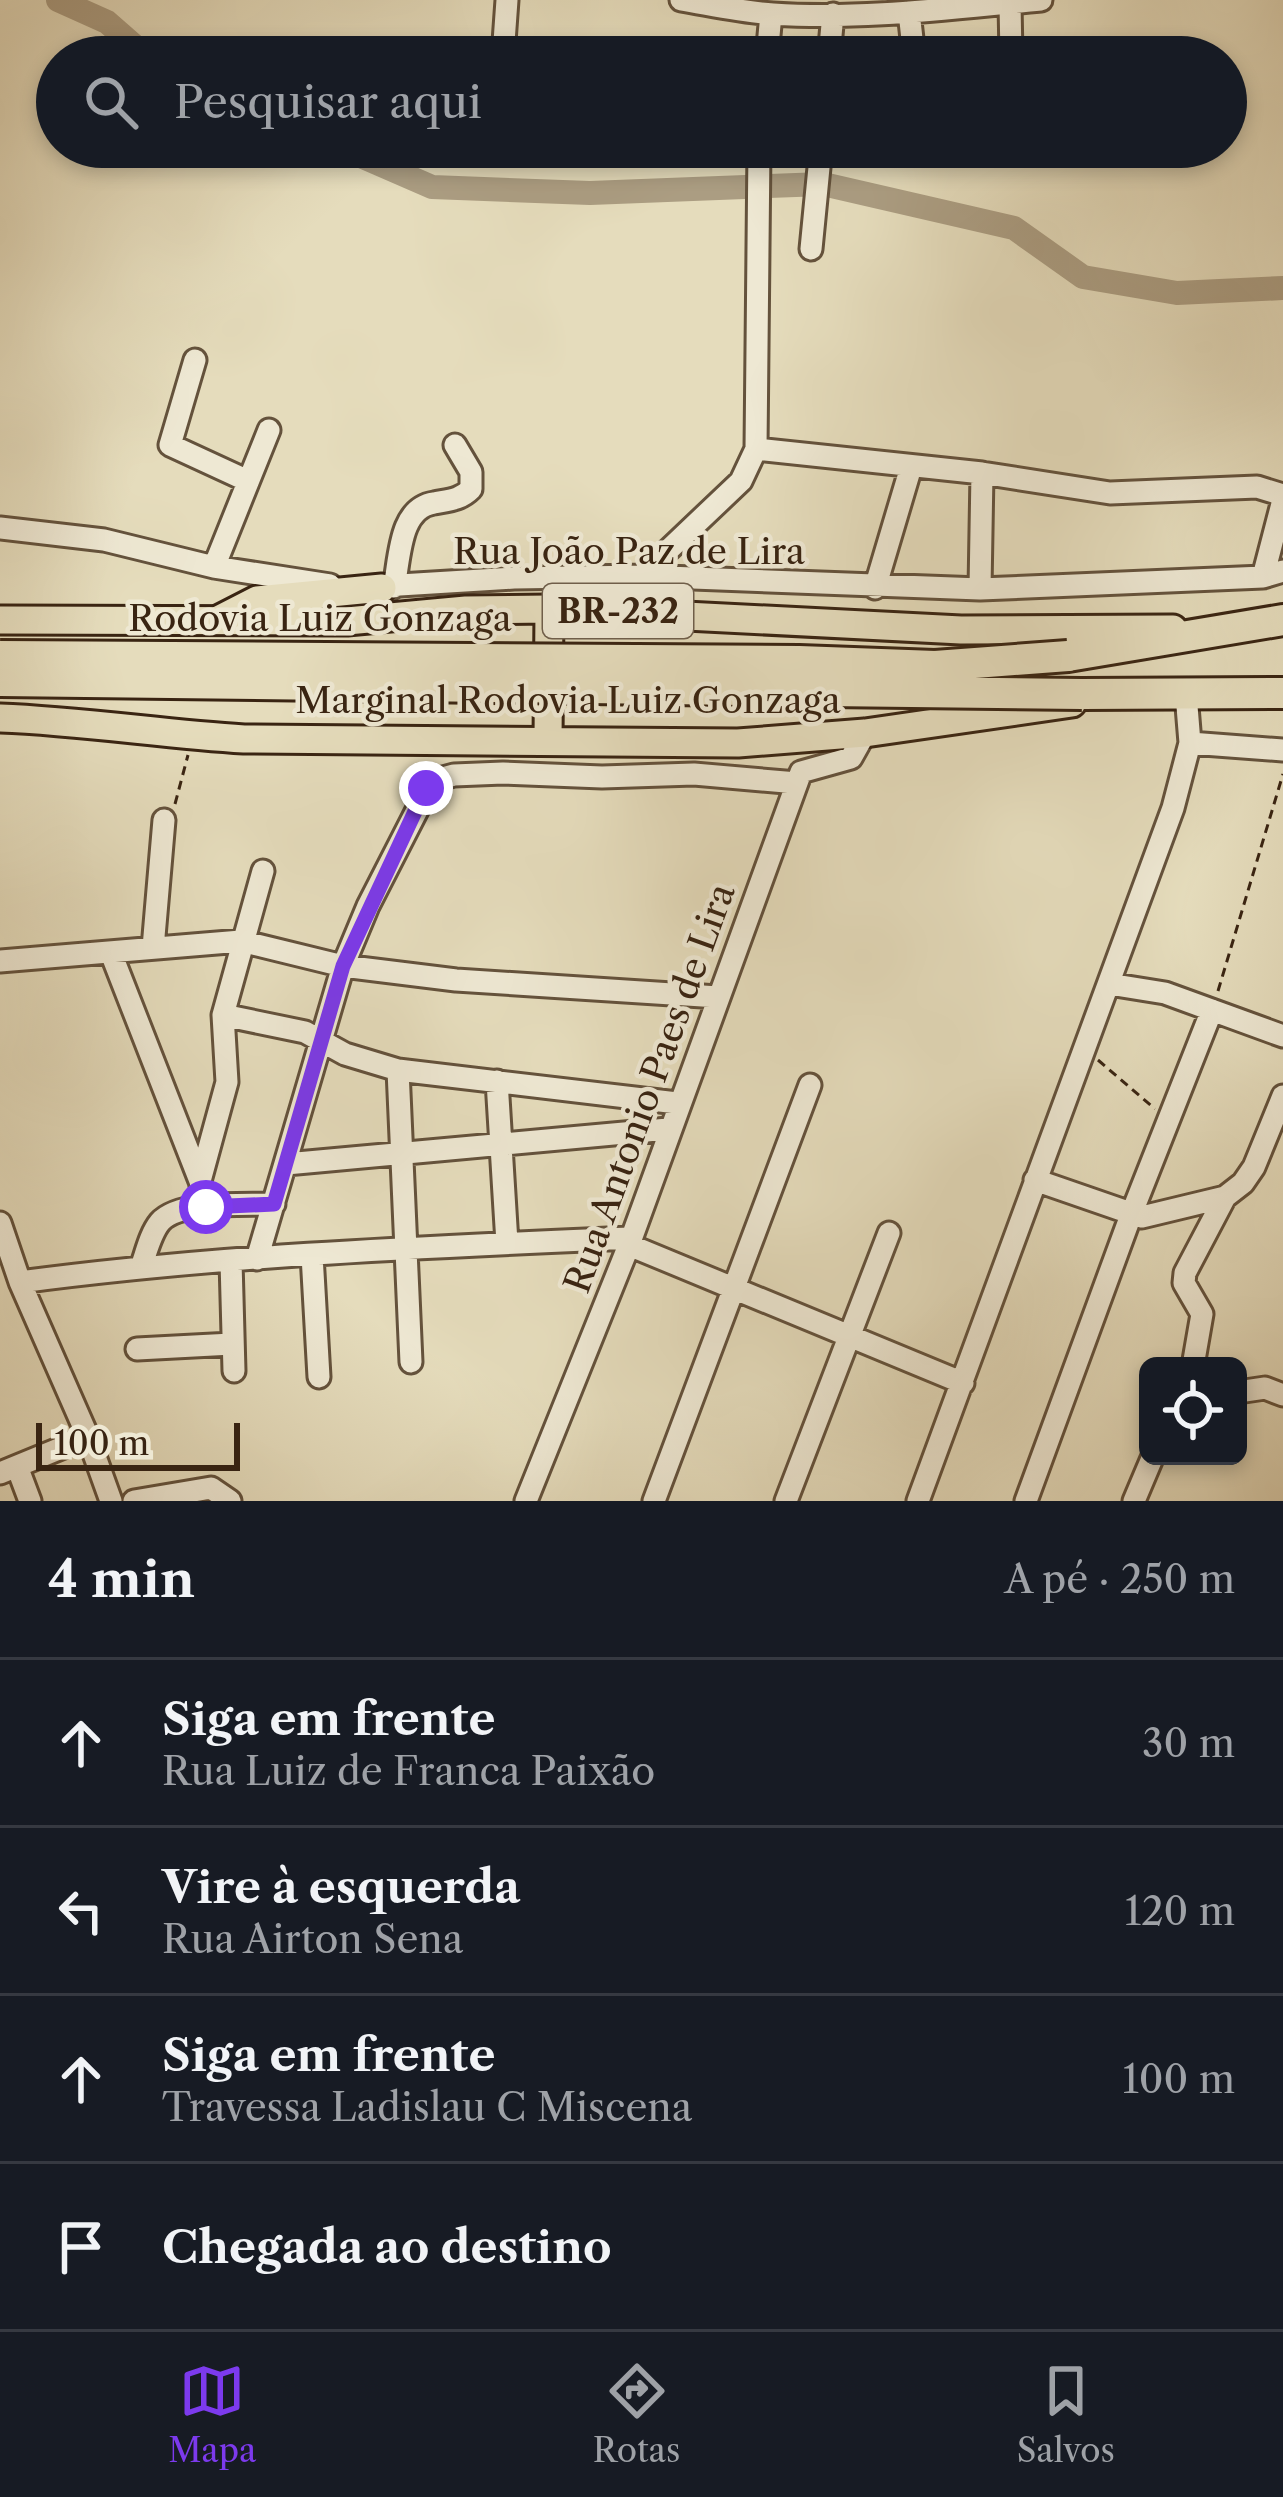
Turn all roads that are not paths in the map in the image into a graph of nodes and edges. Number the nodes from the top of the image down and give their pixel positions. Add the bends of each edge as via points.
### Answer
1 (507, 0) edge
2 (681, 0) edge
3 (1041, 0) edge
4 (1010, 3) junction
5 (909, 12) junction
6 (771, 14) junction
7 (833, 14) junction
8 (504, 36) edge
9 (769, 36) edge
10 (831, 36) edge
11 (912, 36) edge
12 (1011, 36) edge
13 (758, 168) edge
14 (818, 168) edge
15 (811, 249) dead end
16 (195, 360) dead end
17 (269, 430) dead end
18 (455, 445) dead end
19 (757, 449) junction
20 (911, 466) junction
21 (982, 473) junction
22 (248, 481) junction
23 (1283, 497) edge
24 (0, 528) edge
25 (214, 567) junction
26 (1273, 574) edge
27 (640, 576) junction
28 (548, 578) junction
29 (388, 587) junction
30 (875, 588) junction
31 (980, 590) junction
32 (549, 609) junction
33 (0, 620) edge
34 (1283, 620) edge
35 (215, 622) junction
36 (1237, 627) junction
37 (0, 656) edge
38 (0, 682) edge
39 (1283, 693) edge
40 (1186, 694) junction
41 (1136, 695) junction
42 (0, 718) edge
43 (866, 734) junction
44 (548, 741) junction
45 (1190, 743) junction
46 (1283, 750) edge
47 (797, 783) junction
48 (164, 820) road end
49 (263, 871) dead end
50 (241, 941) junction
51 (153, 947) junction
52 (111, 953) junction
53 (0, 961) edge
54 (343, 966) junction
55 (1109, 984) junction
56 (718, 997) junction
57 (1212, 1010) junction
58 (223, 1015) junction
59 (1283, 1036) edge
60 (322, 1039) junction
61 (398, 1070) junction
62 (497, 1082) junction
63 (810, 1084) dead end
64 (1282, 1100) edge
65 (677, 1103) junction
66 (668, 1130) junction
67 (501, 1144) junction
68 (403, 1154) junction
69 (286, 1164) junction
70 (1035, 1180) junction
71 (200, 1181) junction
72 (1225, 1198) junction
73 (274, 1204) junction
74 (206, 1207) junction
75 (1131, 1215) junction
76 (0, 1223) edge
77 (889, 1233) dead end
78 (630, 1241) junction
79 (507, 1243) junction
80 (407, 1249) junction
81 (312, 1255) junction
82 (256, 1259) junction
83 (231, 1261) junction
84 (141, 1268) junction
85 (20, 1282) junction
86 (733, 1288) junction
87 (848, 1335) junction
88 (232, 1344) junction
89 (137, 1349) dead end
90 (1194, 1357) edge
91 (411, 1362) dead end
92 (234, 1371) dead end
93 (319, 1378) dead end
94 (963, 1383) junction
95 (1247, 1391) edge
96 (1283, 1395) edge
97 (88, 1437) junction
98 (1149, 1465) edge
99 (9, 1471) edge
100 (30, 1501) edge
101 (111, 1501) edge
102 (134, 1501) edge
103 (230, 1501) edge
104 (526, 1501) edge
105 (654, 1501) edge
106 (786, 1501) edge
107 (918, 1501) edge
108 (1026, 1501) edge
109 (1134, 1501) edge

1 - 8 street
2 - 6 street
3 - 4 street
4 - 5 street
4 - 12 street
5 - 7 street
5 - 11 street
6 - 7 street
6 - 9 street
7 - 10 street
13 - 19 street
14 - 15 street
16 - 22 street via 170,445
17 - 22 street
18 - 29 street via 471,489 411,515
19 - 20 street
19 - 27 street via 732,490
20 - 21 street
20 - 30 street
21 - 23 street via 1110,493 1257,487
21 - 31 street
22 - 25 street
23 - 26 street
24 - 25 street, Rua João Paz de Lira via 104,540
25 - 29 street, Rua João Paz de Lira
26 - 31 street, Rua João Paz de Lira
27 - 28 street, Rua João Paz de Lira
27 - 30 street, Rua João Paz de Lira
28 - 29 street, Rua João Paz de Lira
28 - 32 street
29 - 35 main road via 257,599
30 - 31 street, Rua João Paz de Lira
32 - 35 main road, BR-232
32 - 36 main road, BR-232 via 962,630
32 - 44 main road
33 - 35 main road, BR-232
34 - 36 highway, Rodovia Luiz Gonzaga / BR-232
36 - 37 highway, Rodovia Luiz Gonzaga / BR-232, bridge via 1068,656 934,666
38 - 41 highway, Rodovia Luiz Gonzaga / BR-232, bridge
39 - 40 highway, Rodovia Luiz Gonzaga / BR-232
40 - 41 highway, Rodovia Luiz Gonzaga / BR-232
40 - 45 street
41 - 43 main road, Marginal Rodovia Luiz Gonzaga / BR-232
42 - 44 main road, Marginal Rodovia Luiz Gonzaga / BR-232 via 193,736
43 - 44 main road, Marginal Rodovia Luiz Gonzaga / BR-232
43 - 47 street via 851,758 806,767
45 - 46 street
45 - 55 street
47 - 54 street via 694,774 437,778
47 - 56 street, Rua Antonio Paes de Lira
48 - 51 street
49 - 50 street
50 - 51 street
50 - 54 street
50 - 58 street
51 - 52 street
52 - 53 street
52 - 71 street
54 - 56 street
54 - 60 street
55 - 57 street
55 - 70 street
56 - 65 street, Rua Antonio Paes de Lira
57 - 59 street
57 - 75 street
58 - 60 street
58 - 71 street via 227,1082
60 - 61 street
60 - 69 street
61 - 62 street
61 - 68 street
62 - 65 street
62 - 67 street
63 - 86 street
64 - 72 street via 1254,1167
65 - 66 street, Rua Antonio Paes de Lira
66 - 67 street
66 - 78 street, Rua Antonio Paes de Lira
67 - 68 street
67 - 79 street
68 - 69 street
68 - 80 street
69 - 73 street
70 - 75 street
70 - 94 street
71 - 74 street
72 - 75 street via 1155,1217
72 - 90 street via 1185,1273 1202,1314
73 - 74 street
73 - 82 street
74 - 84 street via 160,1221
75 - 108 street
76 - 85 street
77 - 87 street
78 - 79 street
78 - 86 street
78 - 104 street, Rua Antonio Paes de Lira
79 - 80 street
80 - 81 street
80 - 91 street
81 - 82 street
81 - 93 street
82 - 83 street
83 - 84 street
83 - 88 street
84 - 85 street
85 - 97 street
86 - 87 street
86 - 105 street
87 - 94 street
87 - 106 street
88 - 89 street
88 - 92 street
94 - 107 street
95 - 96 street
97 - 99 street
97 - 101 street
98 - 109 street
99 - 100 street
102 - 103 street via 211,1488

